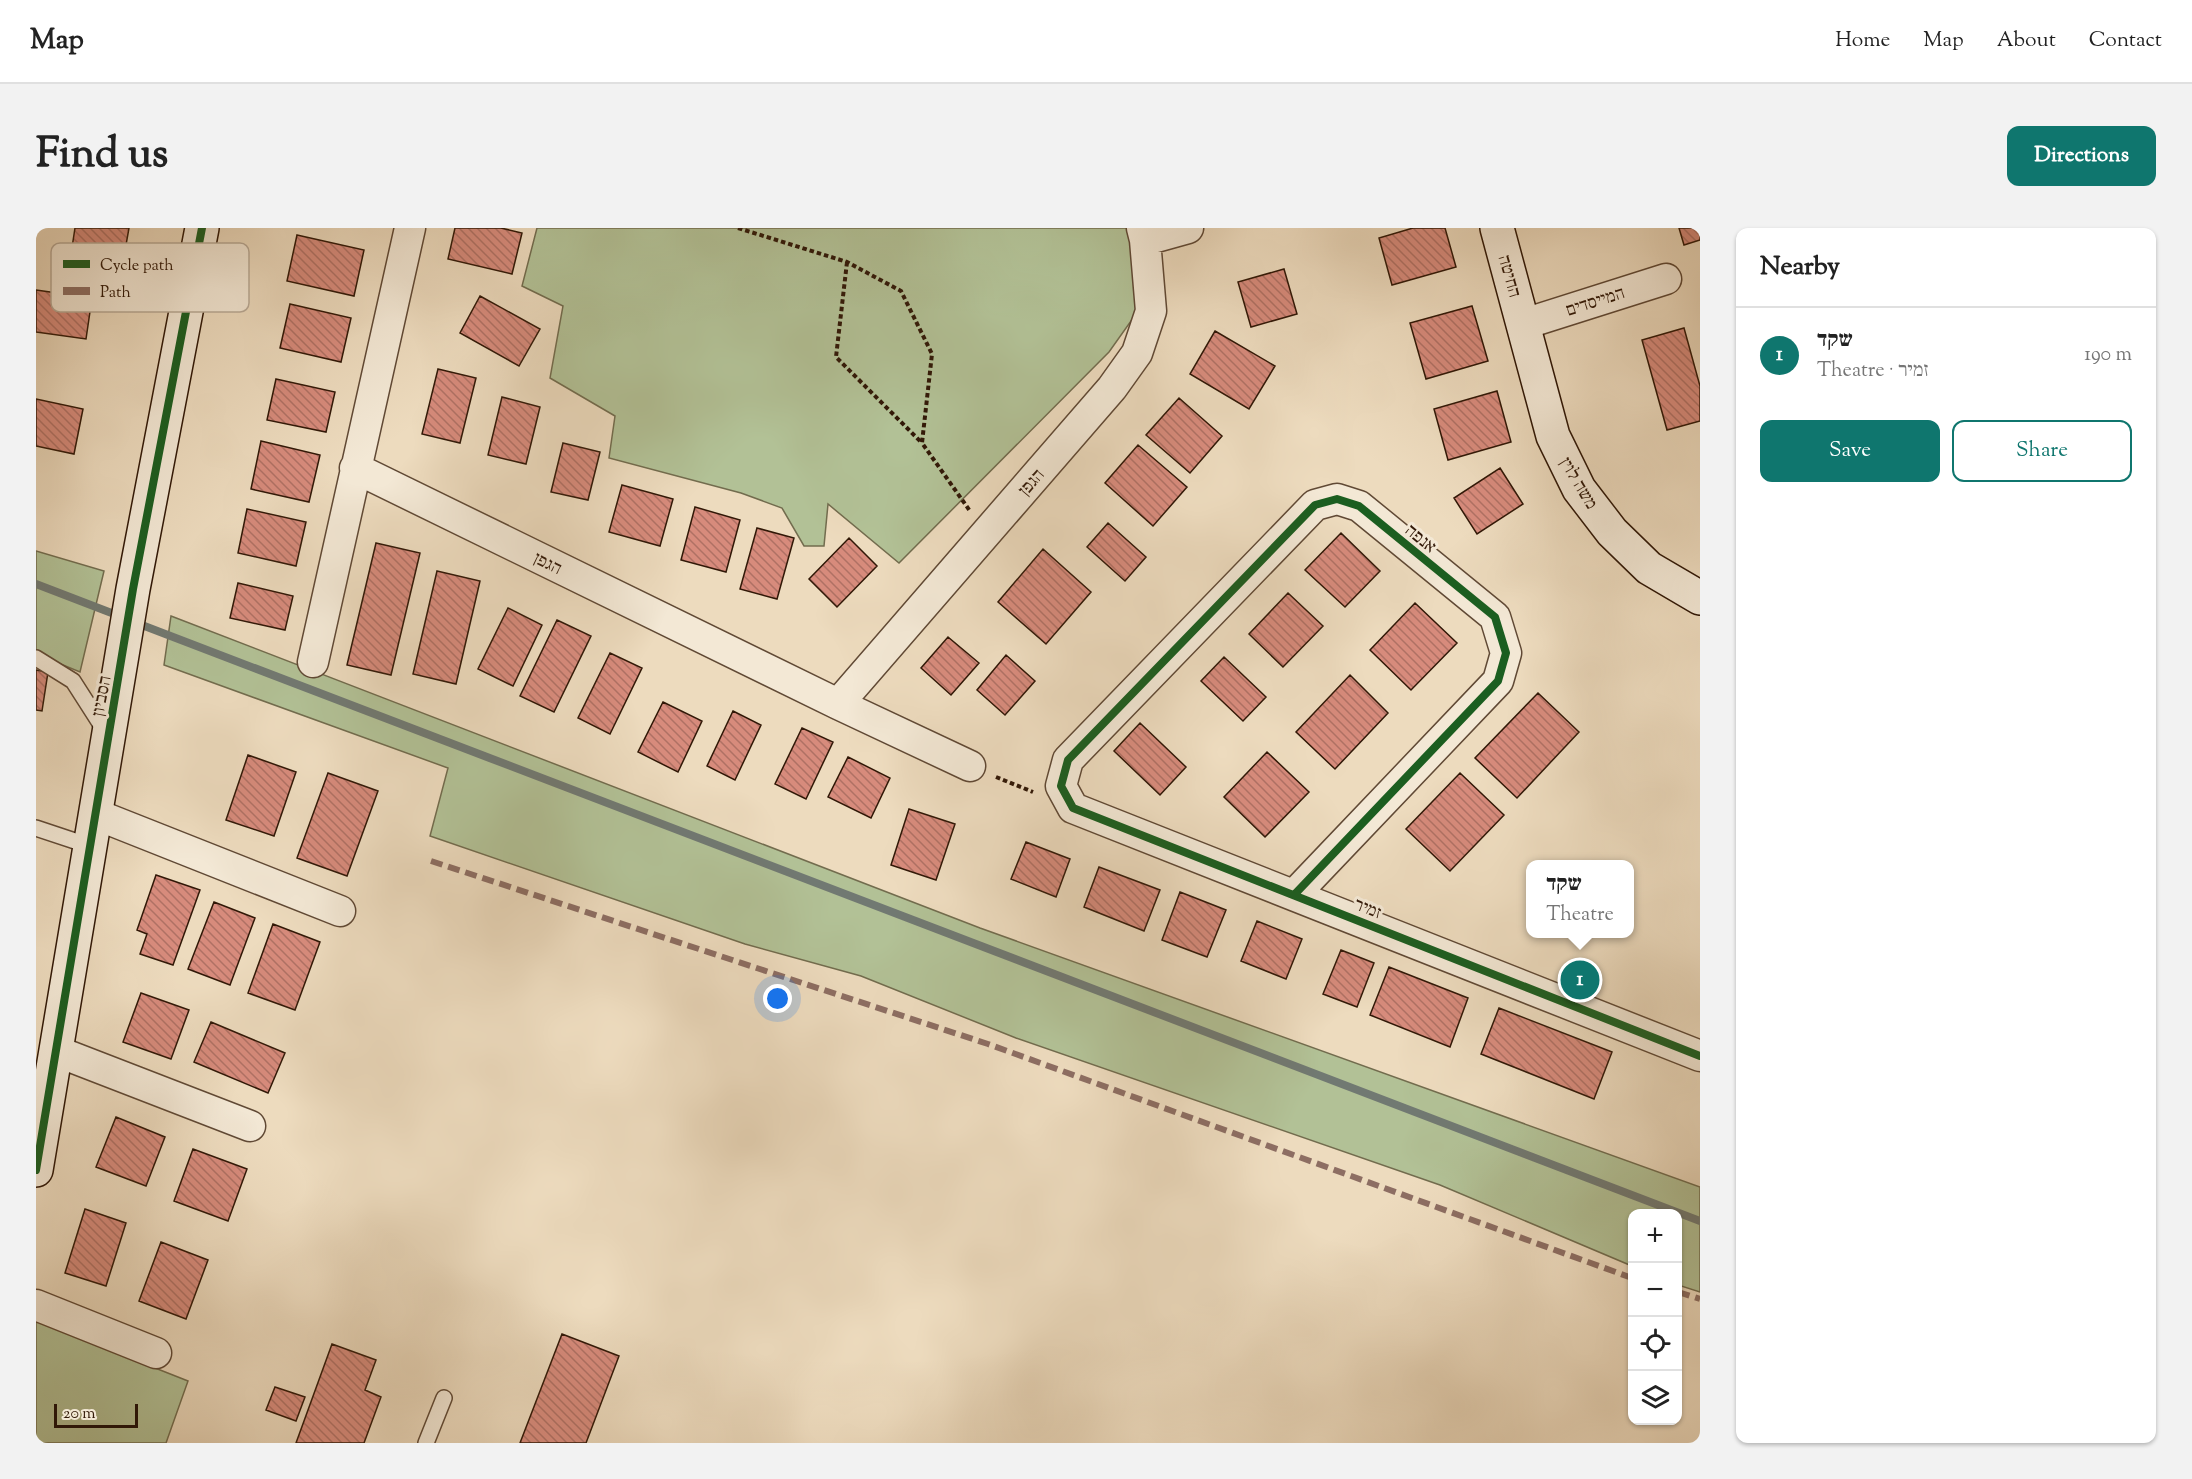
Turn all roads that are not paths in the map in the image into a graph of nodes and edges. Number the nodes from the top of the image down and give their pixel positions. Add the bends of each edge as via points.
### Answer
1 (202, 228) edge
2 (410, 228) edge
3 (1188, 228) edge
4 (1497, 228) edge
5 (1144, 234) edge
6 (199, 243) edge
7 (1666, 279) dead end
8 (186, 312) edge
9 (1524, 324) junction
10 (355, 468) junction
11 (1700, 598) edge
12 (36, 658) edge
13 (313, 663) dead end
14 (838, 704) junction
15 (108, 736) junction
16 (970, 766) road end
17 (1073, 808) joint
18 (95, 814) junction
19 (36, 828) edge
20 (90, 846) junction
21 (1294, 895) junction
22 (340, 911) dead end
23 (56, 1051) junction
24 (1700, 1056) edge
25 (250, 1126) dead end
26 (37, 1158) edge
27 (36, 1305) edge
28 (156, 1353) dead end
29 (444, 1398) dead end
30 (426, 1443) edge

1 - 6 street, הסביון
2 - 10 street
3 - 5 street
4 - 9 street, החיטה
5 - 14 street, הגפן via 1151,311 1137,353 1112,388
7 - 9 street, המייסדים
8 - 15 street, הסביון
9 - 11 street, משה לוין via 1553,436 1579,489 1612,532 1649,568
10 - 13 street
10 - 14 street, הגפן
12 - 15 lane via 73,681
14 - 16 street, הגפן
15 - 18 street, הסביון
17 - 21 street, זמיר
17 - 21 street, אנפה via 1061,786 1068,760 1315,505 1337,499 1359,506 1495,617 1506,653 1498,681
18 - 20 street, הסביון
18 - 22 street
19 - 20 lane
20 - 23 street, הסביון
21 - 24 street, זמיר
23 - 25 street
23 - 26 street, הסביון
27 - 28 street
29 - 30 lane

